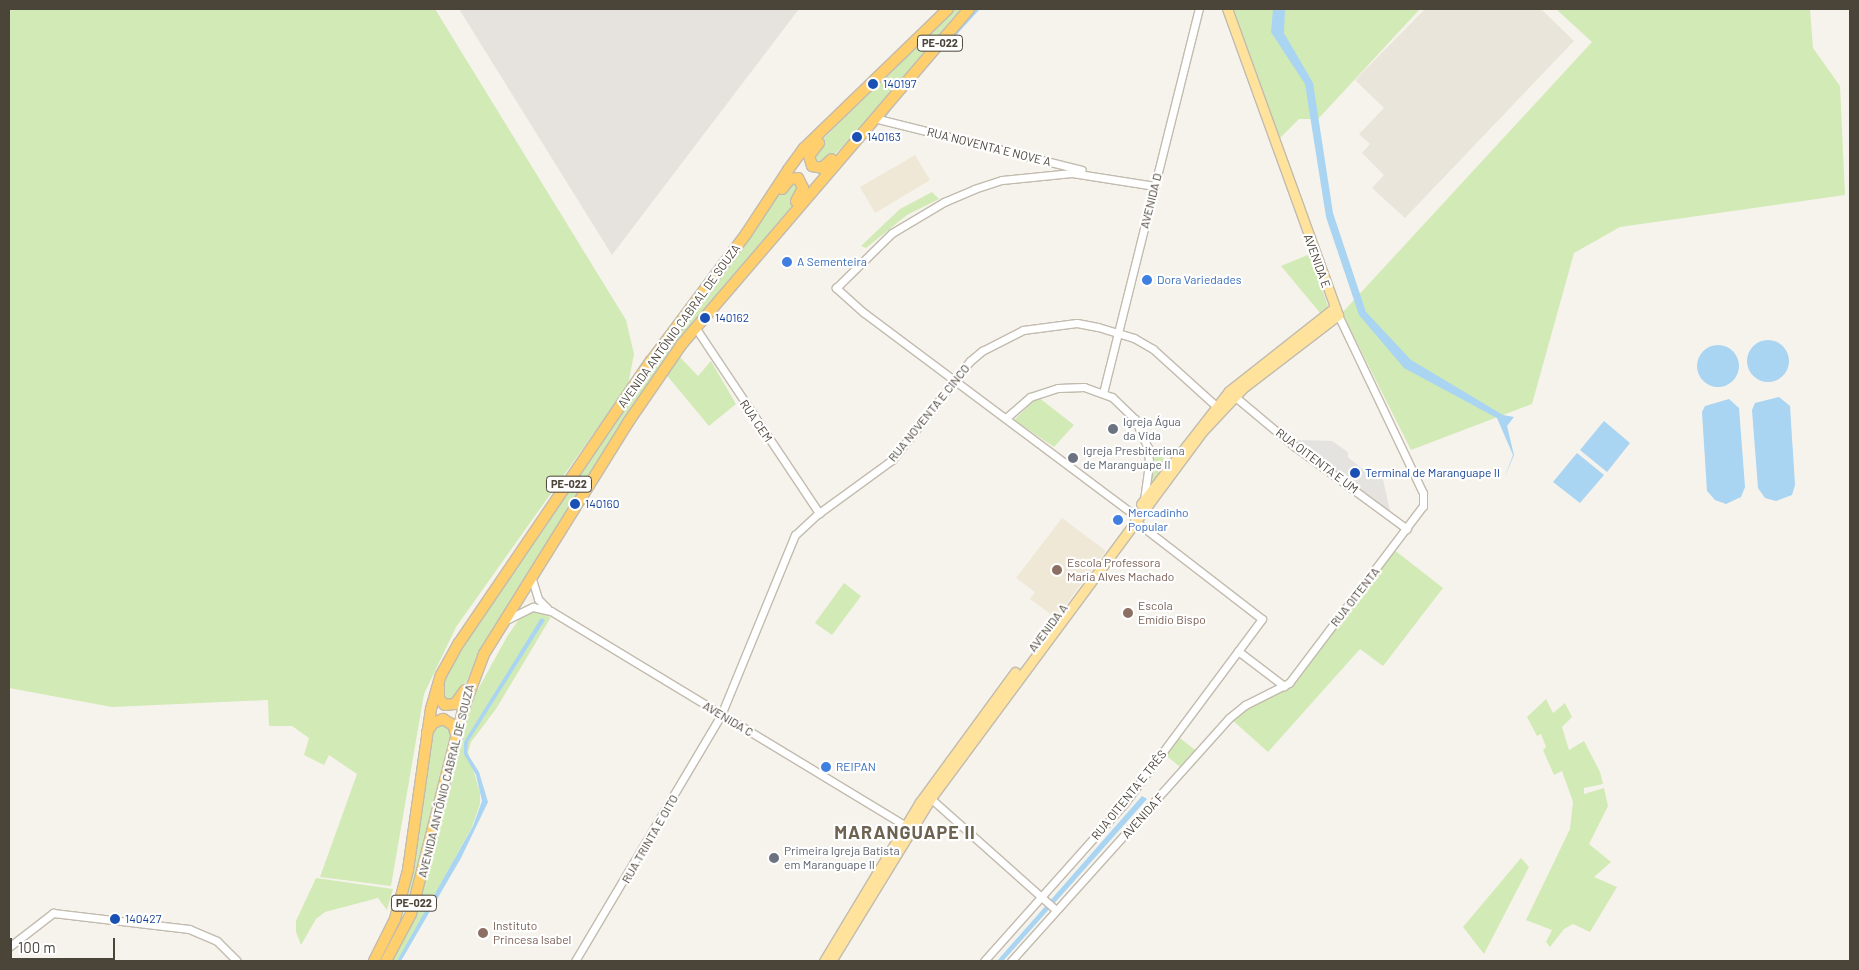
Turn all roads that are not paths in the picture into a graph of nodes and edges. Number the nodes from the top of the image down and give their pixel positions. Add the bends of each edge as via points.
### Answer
1 (948, 9) edge
2 (969, 9) edge
3 (1199, 9) edge
4 (1227, 9) edge
5 (910, 77) junction
6 (877, 80) junction
7 (874, 118) junction
8 (1104, 176) junction
9 (1155, 186) junction
10 (746, 234) junction
11 (746, 267) junction
12 (1336, 312) junction
13 (695, 327) junction
14 (1119, 332) junction
15 (955, 380) junction
16 (1103, 393) junction
17 (1231, 394) junction
18 (1215, 405) junction
19 (1006, 418) junction
20 (1144, 500) junction
21 (1423, 506) joint
22 (819, 513) junction
23 (1134, 517) junction
24 (1408, 528) junction
25 (532, 579) junction
26 (552, 611) junction
27 (505, 621) junction
28 (1238, 652) junction
29 (473, 678) junction
30 (439, 684) junction
31 (1284, 686) junction
32 (721, 716) junction
33 (426, 732) junction
34 (457, 738) junction
35 (928, 796) junction
36 (904, 826) junction
37 (1044, 899) junction
38 (1056, 910) dead end
39 (9, 947) edge
40 (237, 961) edge
41 (374, 961) edge
42 (386, 961) edge
43 (575, 961) edge
44 (824, 961) edge
45 (830, 961) edge
46 (984, 961) edge
47 (1011, 961) edge

1 - 6 highway, AVENIDA ANTÔNIO CABRAL DE SOUZA / PE-022
2 - 5 highway, AVENIDA ANTÔNIO CABRAL DE SOUZA / PE-022
3 - 9 street, AVENIDA D
4 - 12 main road, AVENIDA E
5 - 6 highway via 888,94 828,163 822,168 812,166 811,151
5 - 7 highway, AVENIDA ANTÔNIO CABRAL DE SOUZA / PE-022
6 - 10 highway, AVENIDA ANTÔNIO CABRAL DE SOUZA / PE-022 via 804,148
7 - 8 street, RUA NOVENTA E NOVE A
7 - 11 highway, AVENIDA ANTÔNIO CABRAL DE SOUZA / PE-022
8 - 9 street
8 - 15 street via 1046,173 1002,180 966,192 892,232 836,288
9 - 14 street, AVENIDA D
10 - 11 highway via 763,218 787,181 793,178 801,181 803,188 799,196 758,246
10 - 30 highway, AVENIDA ANTÔNIO CABRAL DE SOUZA / PE-022 via 630,391 459,643
11 - 13 highway, AVENIDA ANTÔNIO CABRAL DE SOUZA / PE-022
12 - 17 main road, AVENIDA A
12 - 21 street, AVENIDA E via 1423,493
13 - 22 street, RUA CEM
13 - 25 highway, AVENIDA ANTÔNIO CABRAL DE SOUZA / PE-022 via 629,421
14 - 15 street, RUA NOVENTA E CINCO via 1077,323 1023,330 982,351
14 - 16 street, AVENIDA D
14 - 18 street, RUA NOVENTA E CINCO via 1152,350
15 - 19 street
15 - 22 street, RUA NOVENTA E CINCO via 892,460
16 - 19 street via 1072,386 1040,392 1021,402
16 - 20 street via 1125,407 1145,439 1149,464
17 - 18 main road, AVENIDA A
17 - 23 main road, AVENIDA A
17 - 24 street, RUA OITENTA E UM via 1294,446
18 - 20 main road, AVENIDA A
19 - 23 street
20 - 23 main road, AVENIDA A
21 - 24 street, RUA OITENTA
22 - 32 street, RUA NOVENTA E CINCO via 795,535
23 - 28 street, RUA OITENTA E TRÊS via 1262,619
23 - 35 main road, AVENIDA A
24 - 31 street, RUA OITENTA
25 - 26 street via 538,599
25 - 27 highway, AVENIDA ANTÔNIO CABRAL DE SOUZA / PE-022
26 - 27 street via 533,607
26 - 32 street, AVENIDA C
27 - 29 highway, AVENIDA ANTÔNIO CABRAL DE SOUZA / PE-022
28 - 31 street
28 - 37 street, RUA OITENTA E TRÊS via 1124,804
29 - 30 highway via 459,700 449,706 439,698
29 - 34 highway, AVENIDA ANTÔNIO CABRAL DE SOUZA / PE-022
30 - 33 highway, AVENIDA ANTÔNIO CABRAL DE SOUZA / PE-022
31 - 47 street, AVENIDA F via 1245,705 1229,718
32 - 36 street, AVENIDA C
32 - 43 street, RUA TRINTA E OITO
33 - 34 highway via 433,723 443,719 452,725
33 - 41 highway, AVENIDA ANTÔNIO CABRAL DE SOUZA / PE-022 via 408,870 395,919
34 - 42 highway, AVENIDA ANTÔNIO CABRAL DE SOUZA / PE-022 via 411,914
35 - 36 main road, AVENIDA A
35 - 37 street
35 - 45 main road, AVENIDA A
36 - 44 main road, AVENIDA A
37 - 38 street
37 - 46 street, RUA OITENTA E TRÊS
39 - 40 street via 53,913 181,928 217,941

